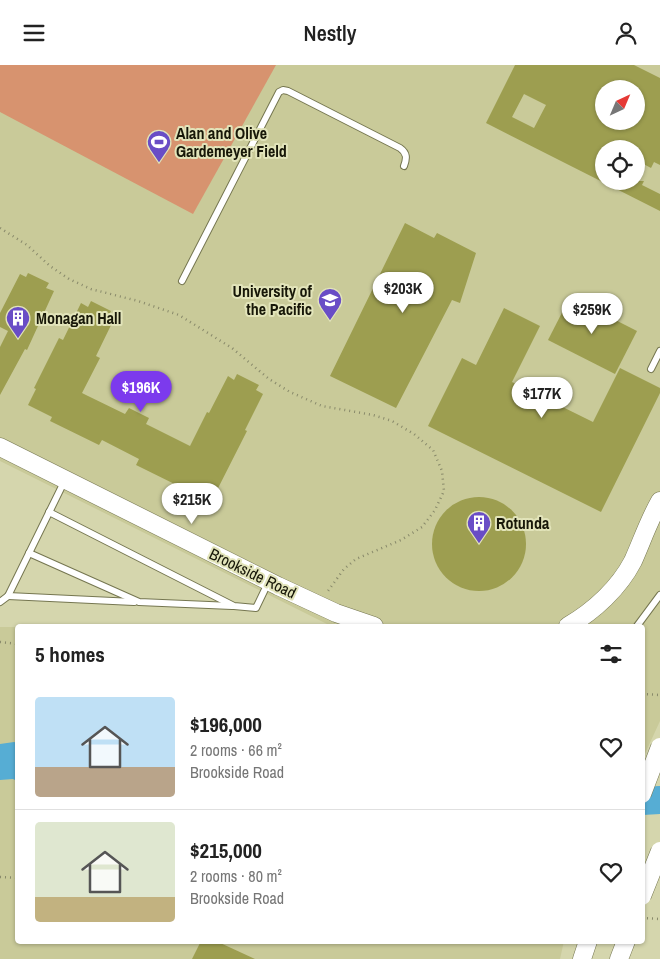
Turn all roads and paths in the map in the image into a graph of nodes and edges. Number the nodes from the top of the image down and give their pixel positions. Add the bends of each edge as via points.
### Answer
1 (404, 166) dead end
2 (0, 228) edge
3 (182, 281) dead end
4 (660, 351) edge
5 (651, 369) dead end
6 (0, 447) edge
7 (65, 479) junction
8 (660, 501) edge
9 (49, 512) junction
10 (29, 553) junction
11 (269, 581) junction
12 (660, 595) edge
13 (8, 596) junction
14 (0, 602) edge
15 (139, 602) junction
16 (234, 606) junction
17 (321, 606) junction
18 (369, 624) edge
19 (573, 624) edge
20 (638, 624) edge
21 (0, 642) edge
22 (15, 644) edge
23 (645, 694) edge
24 (660, 695) edge
25 (660, 747) edge
26 (645, 786) edge
27 (660, 851) edge
28 (0, 877) edge
29 (15, 878) edge
30 (645, 888) edge
31 (645, 918) edge
32 (660, 919) edge
33 (587, 944) edge
34 (625, 944) edge
35 (582, 959) edge
36 (619, 959) edge

1 - 3 lane via 406,156 400,148 288,91 279,91
2 - 17 path via 69,279 91,289 179,315 290,392 322,406 392,421 433,450 442,471 444,491 436,510 422,527 401,540 356,559 344,569
4 - 5 lane
6 - 7 street, Brookside Road
7 - 9 lane
7 - 11 street, Brookside Road
8 - 19 street via 623,577 600,603
9 - 10 lane
9 - 16 lane
10 - 13 lane
10 - 15 lane
11 - 16 lane via 256,608
11 - 17 street, Brookside Road
12 - 20 lane
13 - 14 lane
13 - 15 lane
15 - 16 lane
17 - 18 street, Brookside Road
21 - 22 path
23 - 24 path
25 - 26 street, bridge
27 - 30 street, bridge
28 - 29 path
31 - 32 path
33 - 35 street
34 - 36 street

